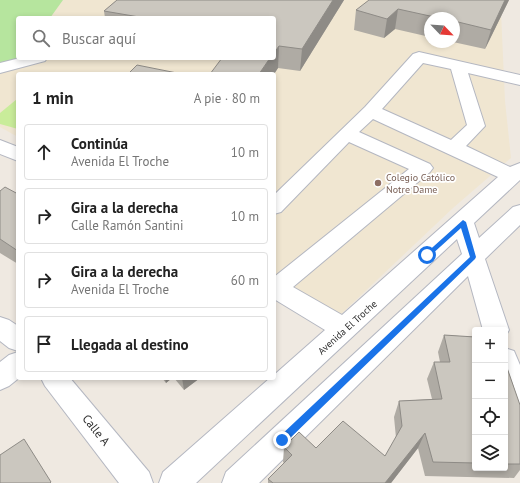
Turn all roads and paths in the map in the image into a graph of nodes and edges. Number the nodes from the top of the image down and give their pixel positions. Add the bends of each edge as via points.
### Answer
1 (31, 60) edge
2 (458, 67) junction
3 (0, 68) edge
4 (520, 80) edge
5 (371, 111) junction
6 (347, 134) junction
7 (0, 146) edge
8 (454, 148) junction
9 (16, 154) edge
10 (516, 173) edge
11 (276, 205) edge
12 (520, 212) edge
13 (463, 222) junction
14 (473, 257) junction
15 (276, 288) edge
16 (276, 290) edge
17 (0, 327) edge
18 (495, 327) edge
19 (345, 329) junction
20 (16, 339) edge
21 (506, 363) edge
22 (16, 365) edge
23 (0, 378) edge
24 (56, 380) edge
25 (520, 407) edge
26 (138, 483) edge
27 (174, 483) edge
28 (237, 483) edge

1 - 3 street
2 - 4 street
2 - 5 street via 419,57
2 - 8 street via 476,126
5 - 6 street
5 - 8 street
6 - 11 street
6 - 15 street via 423,168
7 - 9 street
8 - 10 street
10 - 13 street, Avenida El Troche
12 - 14 street
13 - 14 street
13 - 19 street, Avenida El Troche
14 - 18 street
14 - 28 street
16 - 19 street
17 - 20 street
19 - 27 street, Avenida El Troche
21 - 25 street
22 - 23 street
24 - 26 street, Calle A

